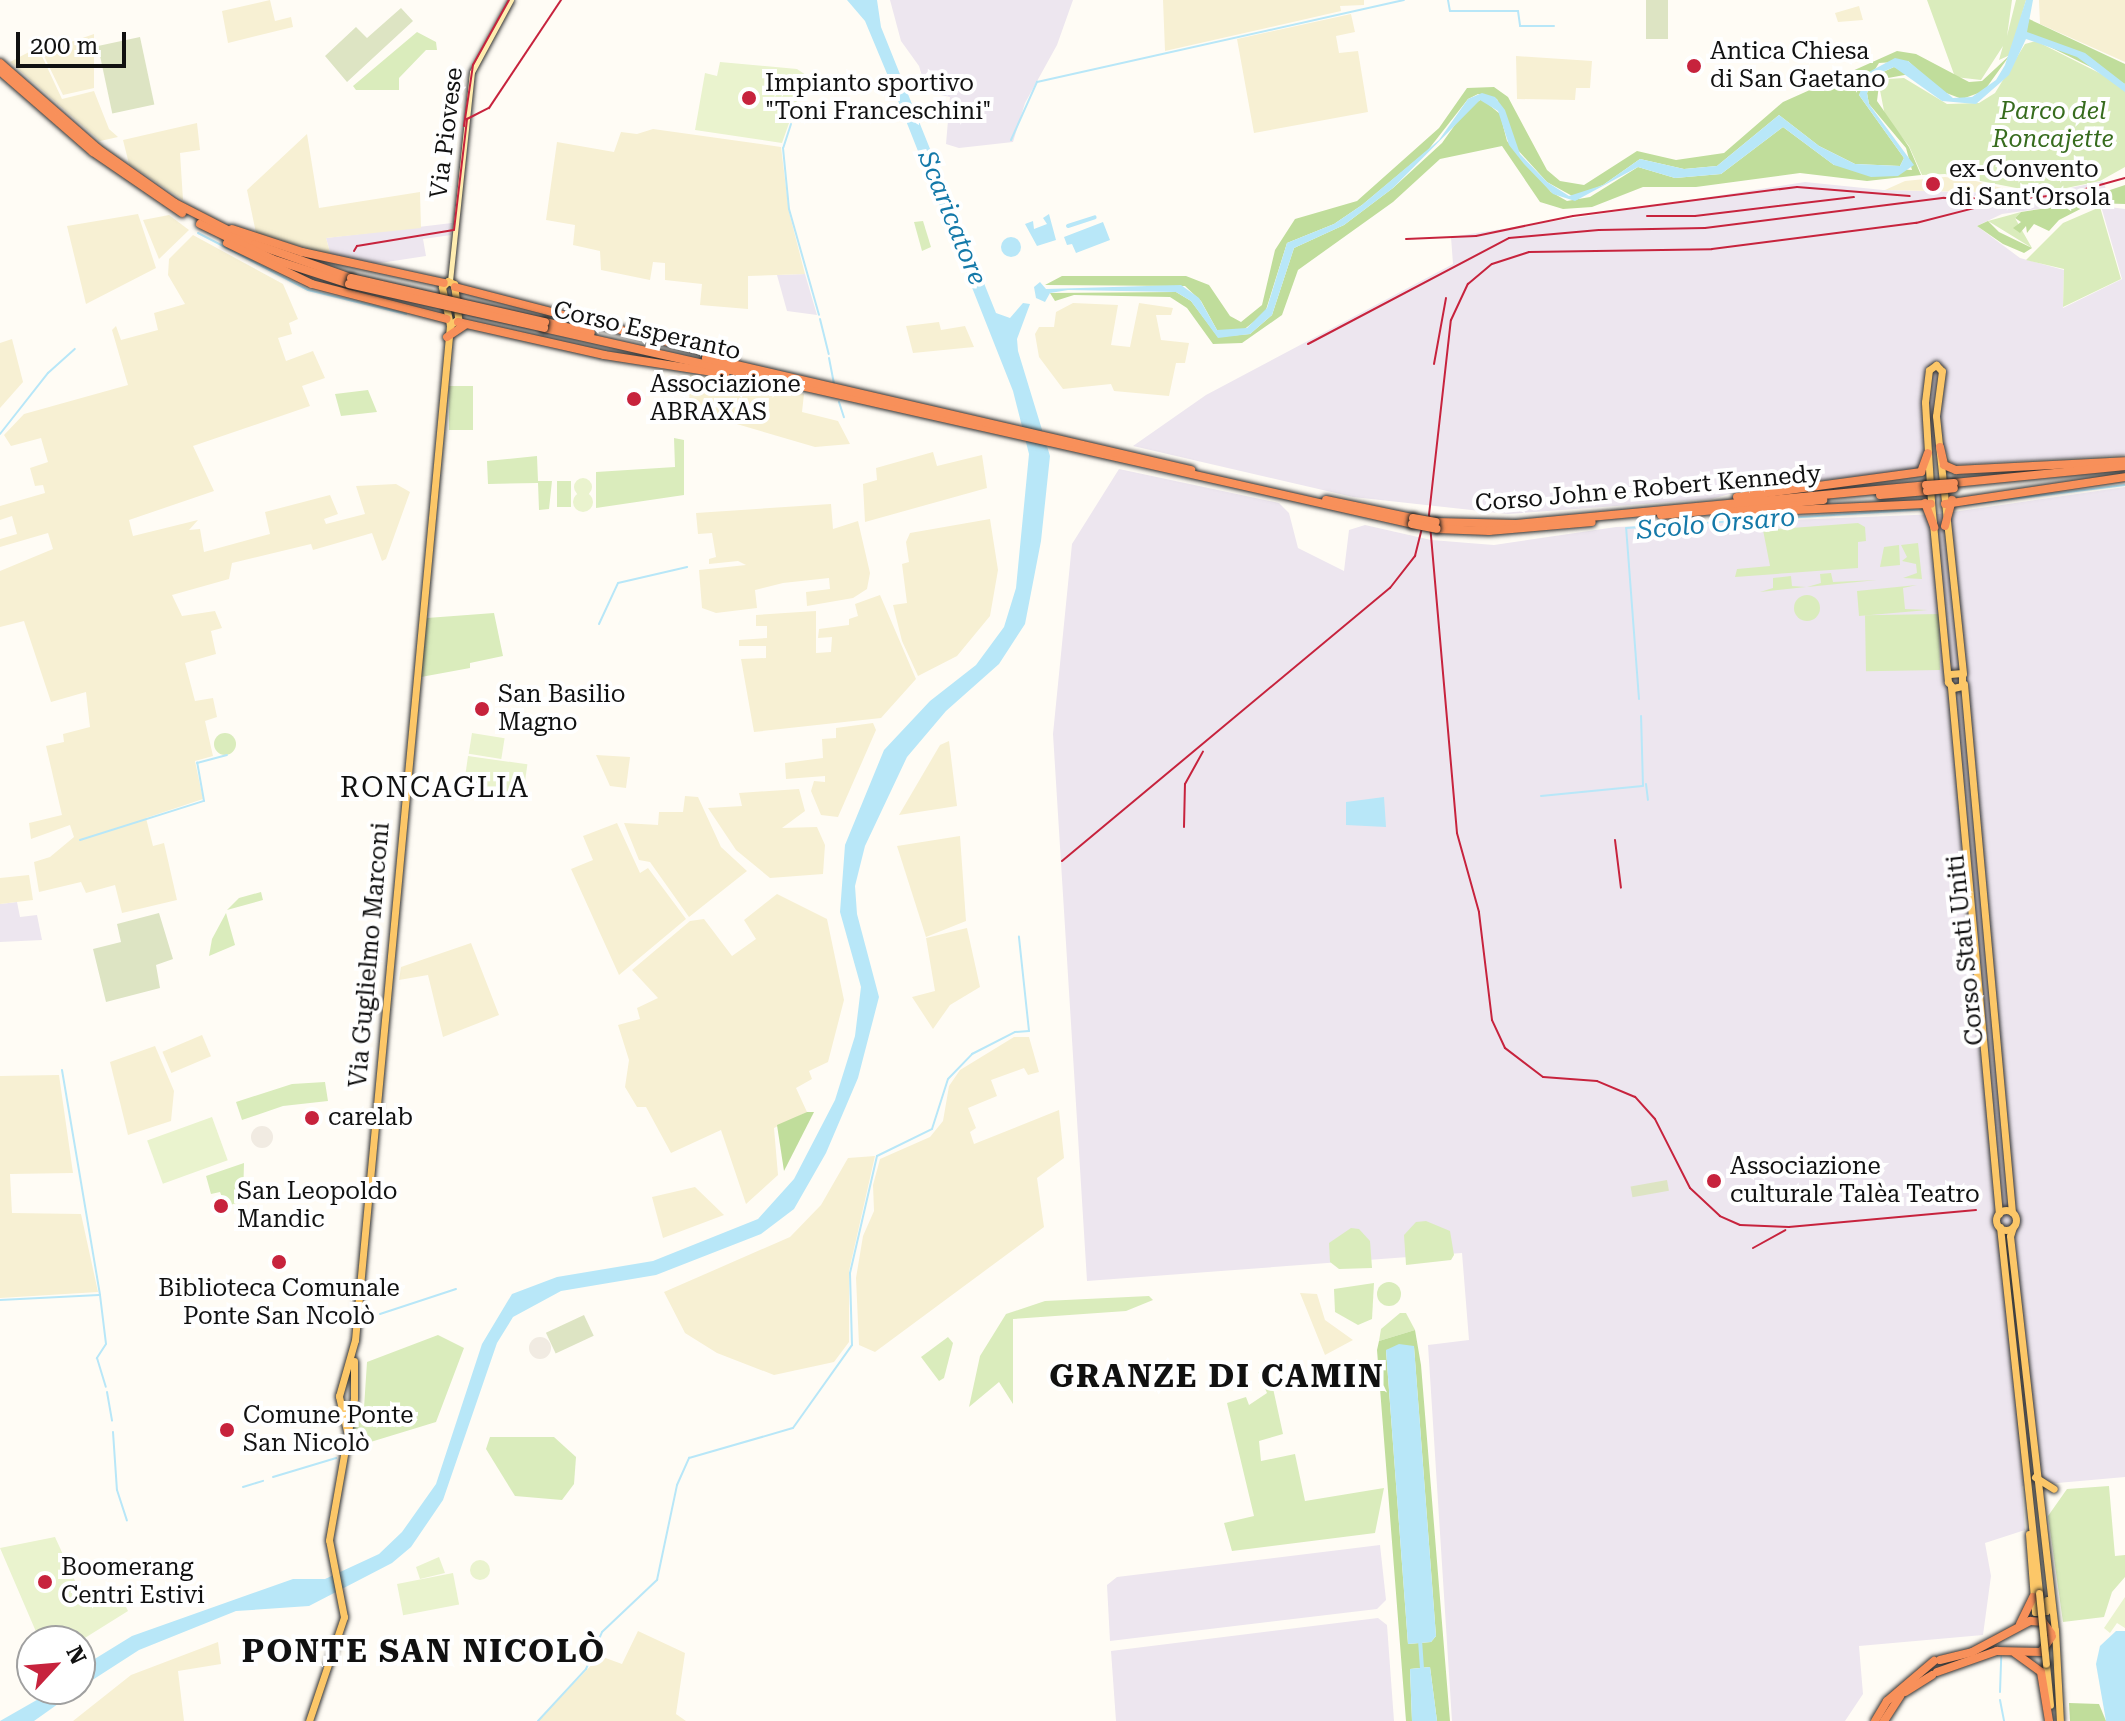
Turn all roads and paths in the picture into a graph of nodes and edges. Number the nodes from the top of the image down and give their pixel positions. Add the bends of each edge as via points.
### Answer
1 (511, 0) edge
2 (0, 63) edge
3 (0, 71) edge
4 (174, 205) junction
5 (449, 284) junction
6 (455, 323) junction
7 (447, 337) junction
8 (794, 381) junction
9 (1020, 433) joint
10 (1940, 447) junction
11 (1928, 453) junction
12 (2125, 469) edge
13 (1939, 497) junction
14 (1930, 504) junction
15 (1696, 505) junction
16 (1681, 513) junction
17 (1516, 526) junction
18 (1945, 526) joint
19 (1934, 527) joint
20 (1950, 674) junction
21 (1963, 674) junction
22 (1964, 684) junction
23 (1951, 687) junction
24 (2012, 1212) junction
25 (1999, 1214) junction
26 (2000, 1227) junction
27 (2013, 1227) junction
28 (354, 1350) junction
29 (342, 1390) junction
30 (353, 1396) junction
31 (341, 1402) junction
32 (347, 1431) junction
33 (2034, 1476) junction
34 (2035, 1489) junction
35 (2038, 1503) junction
36 (2045, 1579) junction
37 (2036, 1595) junction
38 (2010, 1632) junction
39 (2052, 1635) junction
40 (1982, 1655) junction
41 (1904, 1690) junction
42 (309, 1721) edge
43 (1868, 1721) edge
44 (1875, 1721) edge
45 (1884, 1721) edge
46 (2054, 1721) edge

1 - 5 main road, Via Piovese via 472,72
2 - 4 highway via 97,148
3 - 4 highway via 93,152
4 - 5 highway via 288,248
4 - 6 highway via 293,278
4 - 8 highway, Corso Esperanto, bridge via 304,268
5 - 6 main road, Via Piovese
5 - 8 highway via 610,324
6 - 7 highway
6 - 7 main road, Via Guglielmo Marconi
6 - 8 highway via 604,355
7 - 28 main road, Via Guglielmo Marconi
8 - 9 highway, Corso Esperanto
9 - 17 highway, Corso John e Robert Kennedy, bridge via 1370,513 1437,525
10 - 11 main road via 1936,404 1942,371 1936,365 1929,370 1926,391
10 - 12 highway via 1944,465 1952,469
10 - 13 main road
11 - 13 main road
11 - 15 highway via 1921,472
12 - 13 highway
12 - 13 highway, Corso John e Robert Kennedy, bridge via 1954,485
13 - 14 main road
13 - 14 main road
13 - 15 highway, Corso John e Robert Kennedy
13 - 16 highway, Corso John e Robert Kennedy
13 - 18 highway
14 - 16 highway
14 - 19 highway
15 - 17 highway, Corso John e Robert Kennedy
16 - 17 highway, Corso John e Robert Kennedy
18 - 21 main road
19 - 20 main road
20 - 21 main road
20 - 23 main road, Corso Stati Uniti
21 - 22 main road, Corso Stati Uniti
22 - 23 main road
22 - 24 main road, Corso Stati Uniti
23 - 25 main road, Corso Stati Uniti
24 - 25 main road
24 - 27 main road, Corso Stati Uniti
25 - 26 main road, Corso Stati Uniti
26 - 27 main road
26 - 37 main road
27 - 33 main road
28 - 29 main road, Via Guglielmo Marconi
28 - 30 main road, Via Guglielmo Marconi
29 - 30 main road
29 - 31 main road, Via Guglielmo Marconi
30 - 31 main road
30 - 32 main road, Via Guglielmo Marconi
31 - 32 main road, Via Guglielmo Marconi
32 - 42 main road, Via Guglielmo Marconi via 330,1534 342,1625
33 - 34 main road
33 - 35 main road via 2054,1489
34 - 35 main road
34 - 36 main road
35 - 46 main road via 2056,1650
36 - 37 main road via 2046,1611 2035,1612
36 - 39 main road
37 - 38 highway via 2025,1620
37 - 46 main road, bridge
38 - 39 highway via 2036,1620
38 - 41 highway via 1972,1652 1919,1668
39 - 40 highway via 2038,1653 2006,1650
39 - 46 main road
40 - 41 highway
40 - 46 highway via 2018,1654 2033,1663 2045,1683
41 - 43 highway
41 - 44 highway
41 - 45 highway

